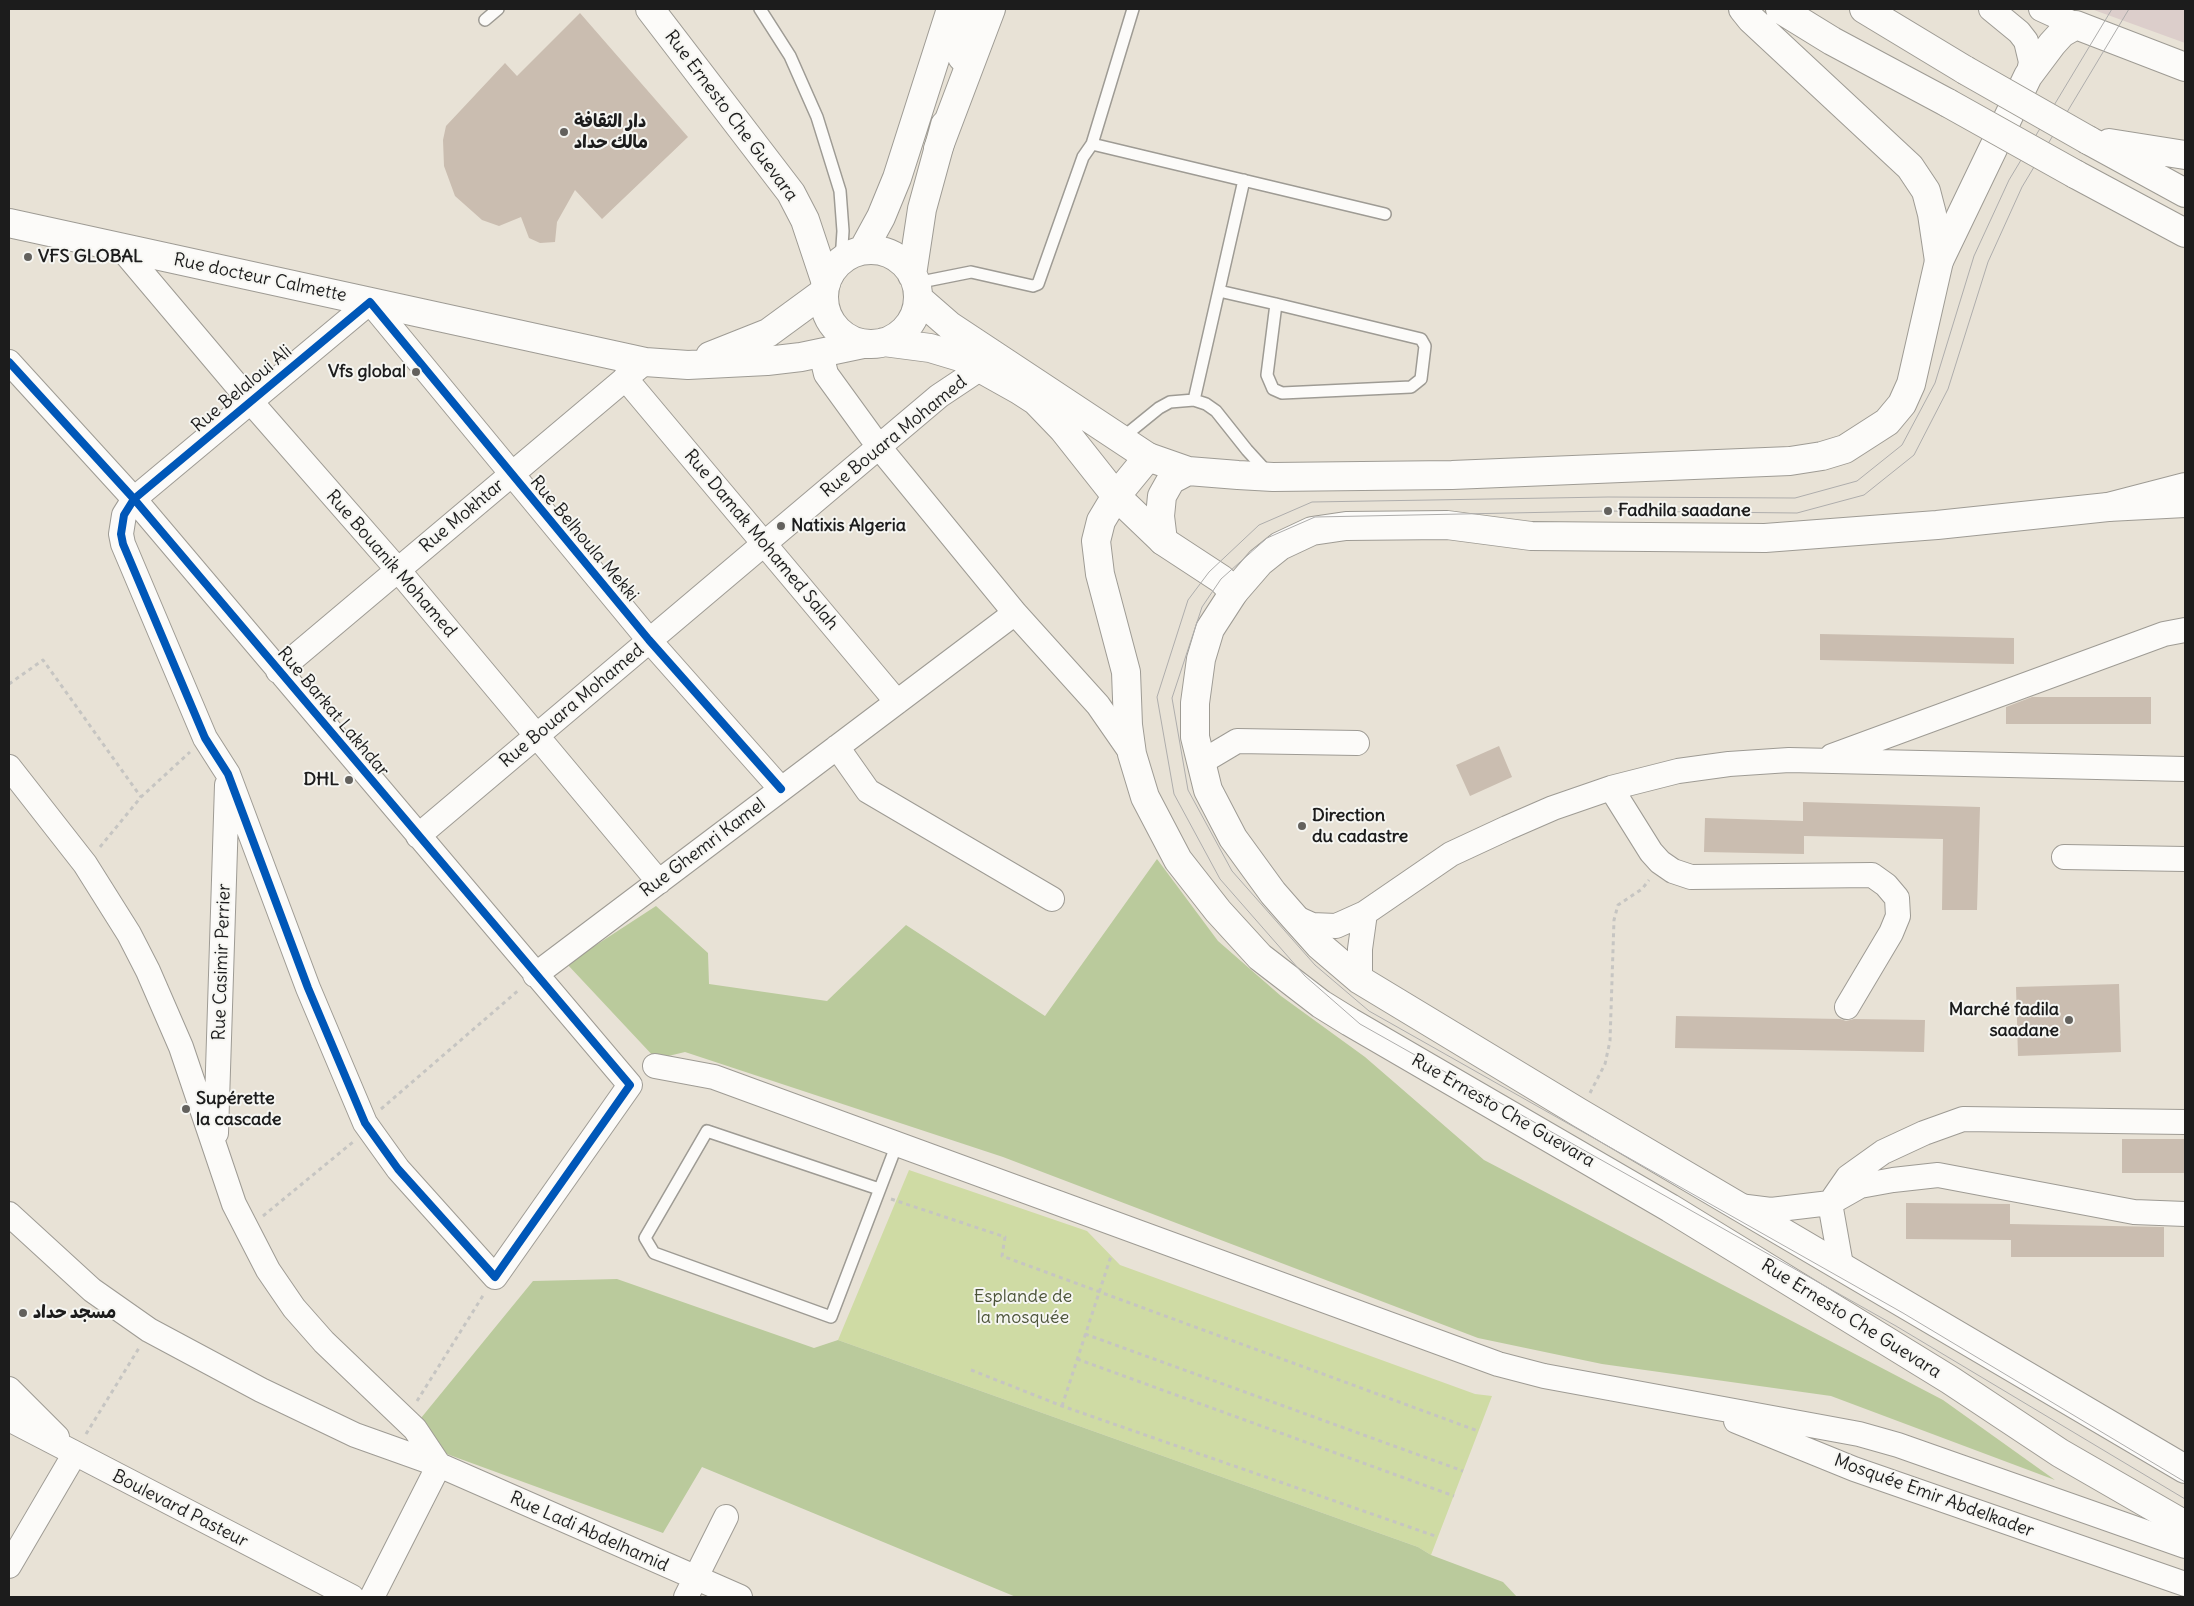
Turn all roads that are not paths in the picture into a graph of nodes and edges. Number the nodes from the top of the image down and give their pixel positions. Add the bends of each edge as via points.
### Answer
1 (498, 9) edge
2 (650, 9) edge
3 (760, 9) edge
4 (951, 9) edge
5 (975, 9) edge
6 (991, 9) edge
7 (1133, 9) edge
8 (1743, 9) edge
9 (1780, 9) edge
10 (1991, 9) edge
11 (2042, 9) edge
12 (1866, 11) edge
13 (485, 20) dead end
14 (2076, 25) junction
15 (2185, 68) edge
16 (2028, 76) junction
17 (2088, 140) junction
18 (1092, 144) junction
19 (938, 149) junction
20 (2185, 155) edge
21 (1244, 180) junction
22 (2185, 193) edge
23 (1386, 214) dead end
24 (9, 223) edge
25 (2185, 233) edge
26 (121, 248) junction
27 (1939, 261) junction
28 (839, 271) junction
29 (916, 286) junction
30 (1219, 291) junction
31 (370, 302) junction
32 (1276, 304) junction
33 (874, 343) junction
34 (821, 353) junction
35 (9, 362) edge
36 (688, 365) junction
37 (982, 368) junction
38 (635, 370) junction
39 (1194, 400) junction
40 (251, 402) junction
41 (1122, 438) junction
42 (879, 447) junction
43 (1148, 457) junction
44 (1188, 471) junction
45 (510, 475) junction
46 (1273, 477) junction
47 (2185, 487) edge
48 (1116, 496) junction
49 (134, 499) junction
50 (2185, 503) edge
51 (2108, 506) junction
52 (1163, 541) junction
53 (764, 544) junction
54 (398, 570) junction
55 (1234, 592) junction
56 (1014, 613) junction
57 (2185, 630) edge
58 (649, 640) junction
59 (278, 671) junction
60 (897, 702) junction
61 (537, 735) junction
62 (1357, 743) dead end
63 (837, 747) junction
64 (1132, 754) junction
65 (1819, 761) junction
66 (1200, 763) junction
67 (9, 767) edge
68 (2185, 768) edge
69 (228, 774) junction
70 (1611, 788) junction
71 (781, 790) junction
72 (418, 836) junction
73 (2064, 857) dead end
74 (2185, 859) edge
75 (659, 882) junction
76 (1052, 899) dead end
77 (1364, 913) junction
78 (1294, 917) junction
79 (535, 975) junction
80 (1360, 980) junction
81 (1848, 1007) dead end
82 (655, 1066) dead end
83 (2185, 1122) edge
84 (897, 1144) junction
85 (215, 1150) junction
86 (878, 1192) junction
87 (1830, 1203) junction
88 (1739, 1206) junction
89 (9, 1214) edge
90 (2185, 1214) edge
91 (1841, 1265) junction
92 (9, 1389) edge
93 (1685, 1401) junction
94 (9, 1419) edge
95 (74, 1454) junction
96 (439, 1465) junction
97 (2185, 1468) edge
98 (726, 1517) dead end
99 (2185, 1525) edge
100 (2185, 1546) edge
101 (9, 1566) edge
102 (2185, 1584) edge
103 (691, 1588) edge
104 (352, 1597) edge
105 (372, 1597) edge
106 (740, 1597) edge

1 - 13 lane
2 - 28 main road, Rue Ernesto Che Guevara via 791,193
3 - 28 lane via 790,56 817,117 840,191 843,231
4 - 28 main road via 897,178 881,217
5 - 19 main road
6 - 19 main road
7 - 18 lane
8 - 27 main road via 1910,167 1926,192
9 - 25 main road, bridge via 1832,41
10 - 16 street via 2026,41 2031,62
11 - 14 street
12 - 17 main road, bridge
14 - 15 main road
14 - 16 main road via 2062,33
16 - 27 main road
17 - 20 main road
17 - 22 main road
18 - 21 lane
18 - 29 lane via 1083,157 1038,284 1033,286 971,272
19 - 29 main road via 922,209
21 - 23 lane
21 - 30 lane
24 - 26 main road, Rue docteur Calmette
26 - 31 main road, Rue docteur Calmette
26 - 40 street, Rue Bouanik Mohamed
27 - 46 main road via 1911,384 1902,404 1887,422 1866,437 1822,456 1452,475
28 - 29 main road via 883,251 898,258
28 - 33 main road via 825,306 830,320 850,340
28 - 36 main road, Rue docteur Calmette via 768,332
29 - 33 main road via 915,315 907,329 894,339
29 - 41 main road via 950,326
30 - 32 lane
30 - 39 lane
31 - 38 main road, Rue docteur Calmette
31 - 40 street, Rue Belaloui Ali
31 - 45 street, Rue Belhoula Mekki
32 - 32 lane via 1421,338 1425,346 1420,379 1411,387 1282,393 1273,389 1267,375
33 - 34 main road, Rue docteur Calmette
33 - 37 main road via 944,352
34 - 36 main road, Rue docteur Calmette via 767,361
34 - 42 street via 826,374
35 - 49 street, Rue Barkat Lakhdar
36 - 38 main road, Rue docteur Calmette
37 - 42 street, Rue Bouara Mohamed via 939,396
37 - 48 main road via 1036,401 1063,428
38 - 45 street, Rue Mokhtar
38 - 53 street, Rue Damak Mohamed Salah
39 - 41 lane via 1170,402
39 - 46 lane via 1216,411
40 - 49 street, Rue Belaloui Ali
40 - 54 street, Rue Bouanik Mohamed
41 - 43 main road
42 - 53 street, Rue Bouara Mohamed
42 - 56 street
43 - 44 main road
43 - 48 main road, Rue Ernesto Che Guevara
44 - 46 main road
44 - 52 main road via 1171,480 1162,496
45 - 54 street, Rue Mokhtar
45 - 58 street, Rue Belhoula Mekki
47 - 51 main road
48 - 52 main road
48 - 64 main road, Rue Ernesto Che Guevara via 1101,521 1096,541 1097,558 1126,672
49 - 59 street, Rue Barkat Lakhdar
49 - 69 street via 124,516 123,544 205,738
50 - 51 main road
51 - 55 main road, Rue Ernesto Che Guevara via 1936,525 1765,538 1530,536 1447,525 1346,526 1312,531 1280,546 1260,562
52 - 55 main road via 1221,579
53 - 58 street, Rue Bouara Mohamed
53 - 60 street, Rue Damak Mohamed Salah
54 - 59 street, Rue Mokhtar
54 - 61 street, Rue Bouanik Mohamed
55 - 66 main road, Rue Ernesto Che Guevara via 1210,629 1201,659 1195,704 1195,737
56 - 60 street, Rue Ghemri Kamel
56 - 64 street via 1098,706
57 - 65 street via 2164,634
58 - 61 street, Rue Bouara Mohamed
58 - 71 street, Rue Belhoula Mekki
59 - 72 street, Rue Barkat Lakhdar
60 - 63 street, Rue Ghemri Kamel
61 - 72 street, Rue Bouara Mohamed
61 - 75 street, Rue Bouanik Mohamed
62 - 66 street via 1238,741
63 - 71 street, Rue Ghemri Kamel
63 - 76 street via 868,790
64 - 99 main road, Rue Ernesto Che Guevara via 1145,797 1178,860 1260,957 1321,1004 1678,1214 1950,1380 2060,1453
65 - 68 street
65 - 70 street via 1729,764
66 - 78 main road, Rue Ernesto Che Guevara via 1208,790 1233,838
67 - 85 street via 85,864 129,934 166,1009
69 - 79 street, Rue Barkat Lakhdar via 308,988 367,1126 398,1169 495,1277 630,1085
69 - 85 street, Rue Casimir Perrier
70 - 77 street via 1554,808 1451,854
70 - 81 street via 1660,862 1673,871 1691,876 1872,875 1886,885 1897,898 1898,916
71 - 75 street, Rue Ghemri Kamel
72 - 79 street, Rue Barkat Lakhdar
73 - 74 street
75 - 79 street, Rue Ghemri Kamel
77 - 78 street via 1336,926 1312,925
77 - 80 street
78 - 80 main road, Rue Ernesto Che Guevara via 1319,945
80 - 88 main road, Rue Ernesto Che Guevara
82 - 84 street via 714,1077
83 - 87 street via 1963,1119 1883,1152 1848,1177
84 - 86 lane
84 - 93 street via 1498,1364 1544,1376
85 - 96 street via 246,1229 294,1308 324,1342 406,1419 424,1439
86 - 86 lane via 831,1317 654,1253 645,1238 706,1131
87 - 88 street via 1771,1210
87 - 90 street via 1860,1186 1938,1175 2134,1212
87 - 91 street
88 - 91 main road, Rue Ernesto Che Guevara
89 - 96 street, Rue Ladi Abdelhamid via 92,1290 149,1330 356,1436
91 - 97 main road, Rue Ernesto Che Guevara
92 - 95 street
93 - 100 street via 1859,1434 1898,1445
93 - 102 street, Mosquée Emir Abdelkader via 1854,1468
94 - 95 street, Boulevard Pasteur
95 - 101 street
95 - 104 street, Boulevard Pasteur
96 - 103 street, Rue Ladi Abdelhamid
96 - 105 street
98 - 103 street
103 - 106 street, Rue Ladi Abdelhamid

